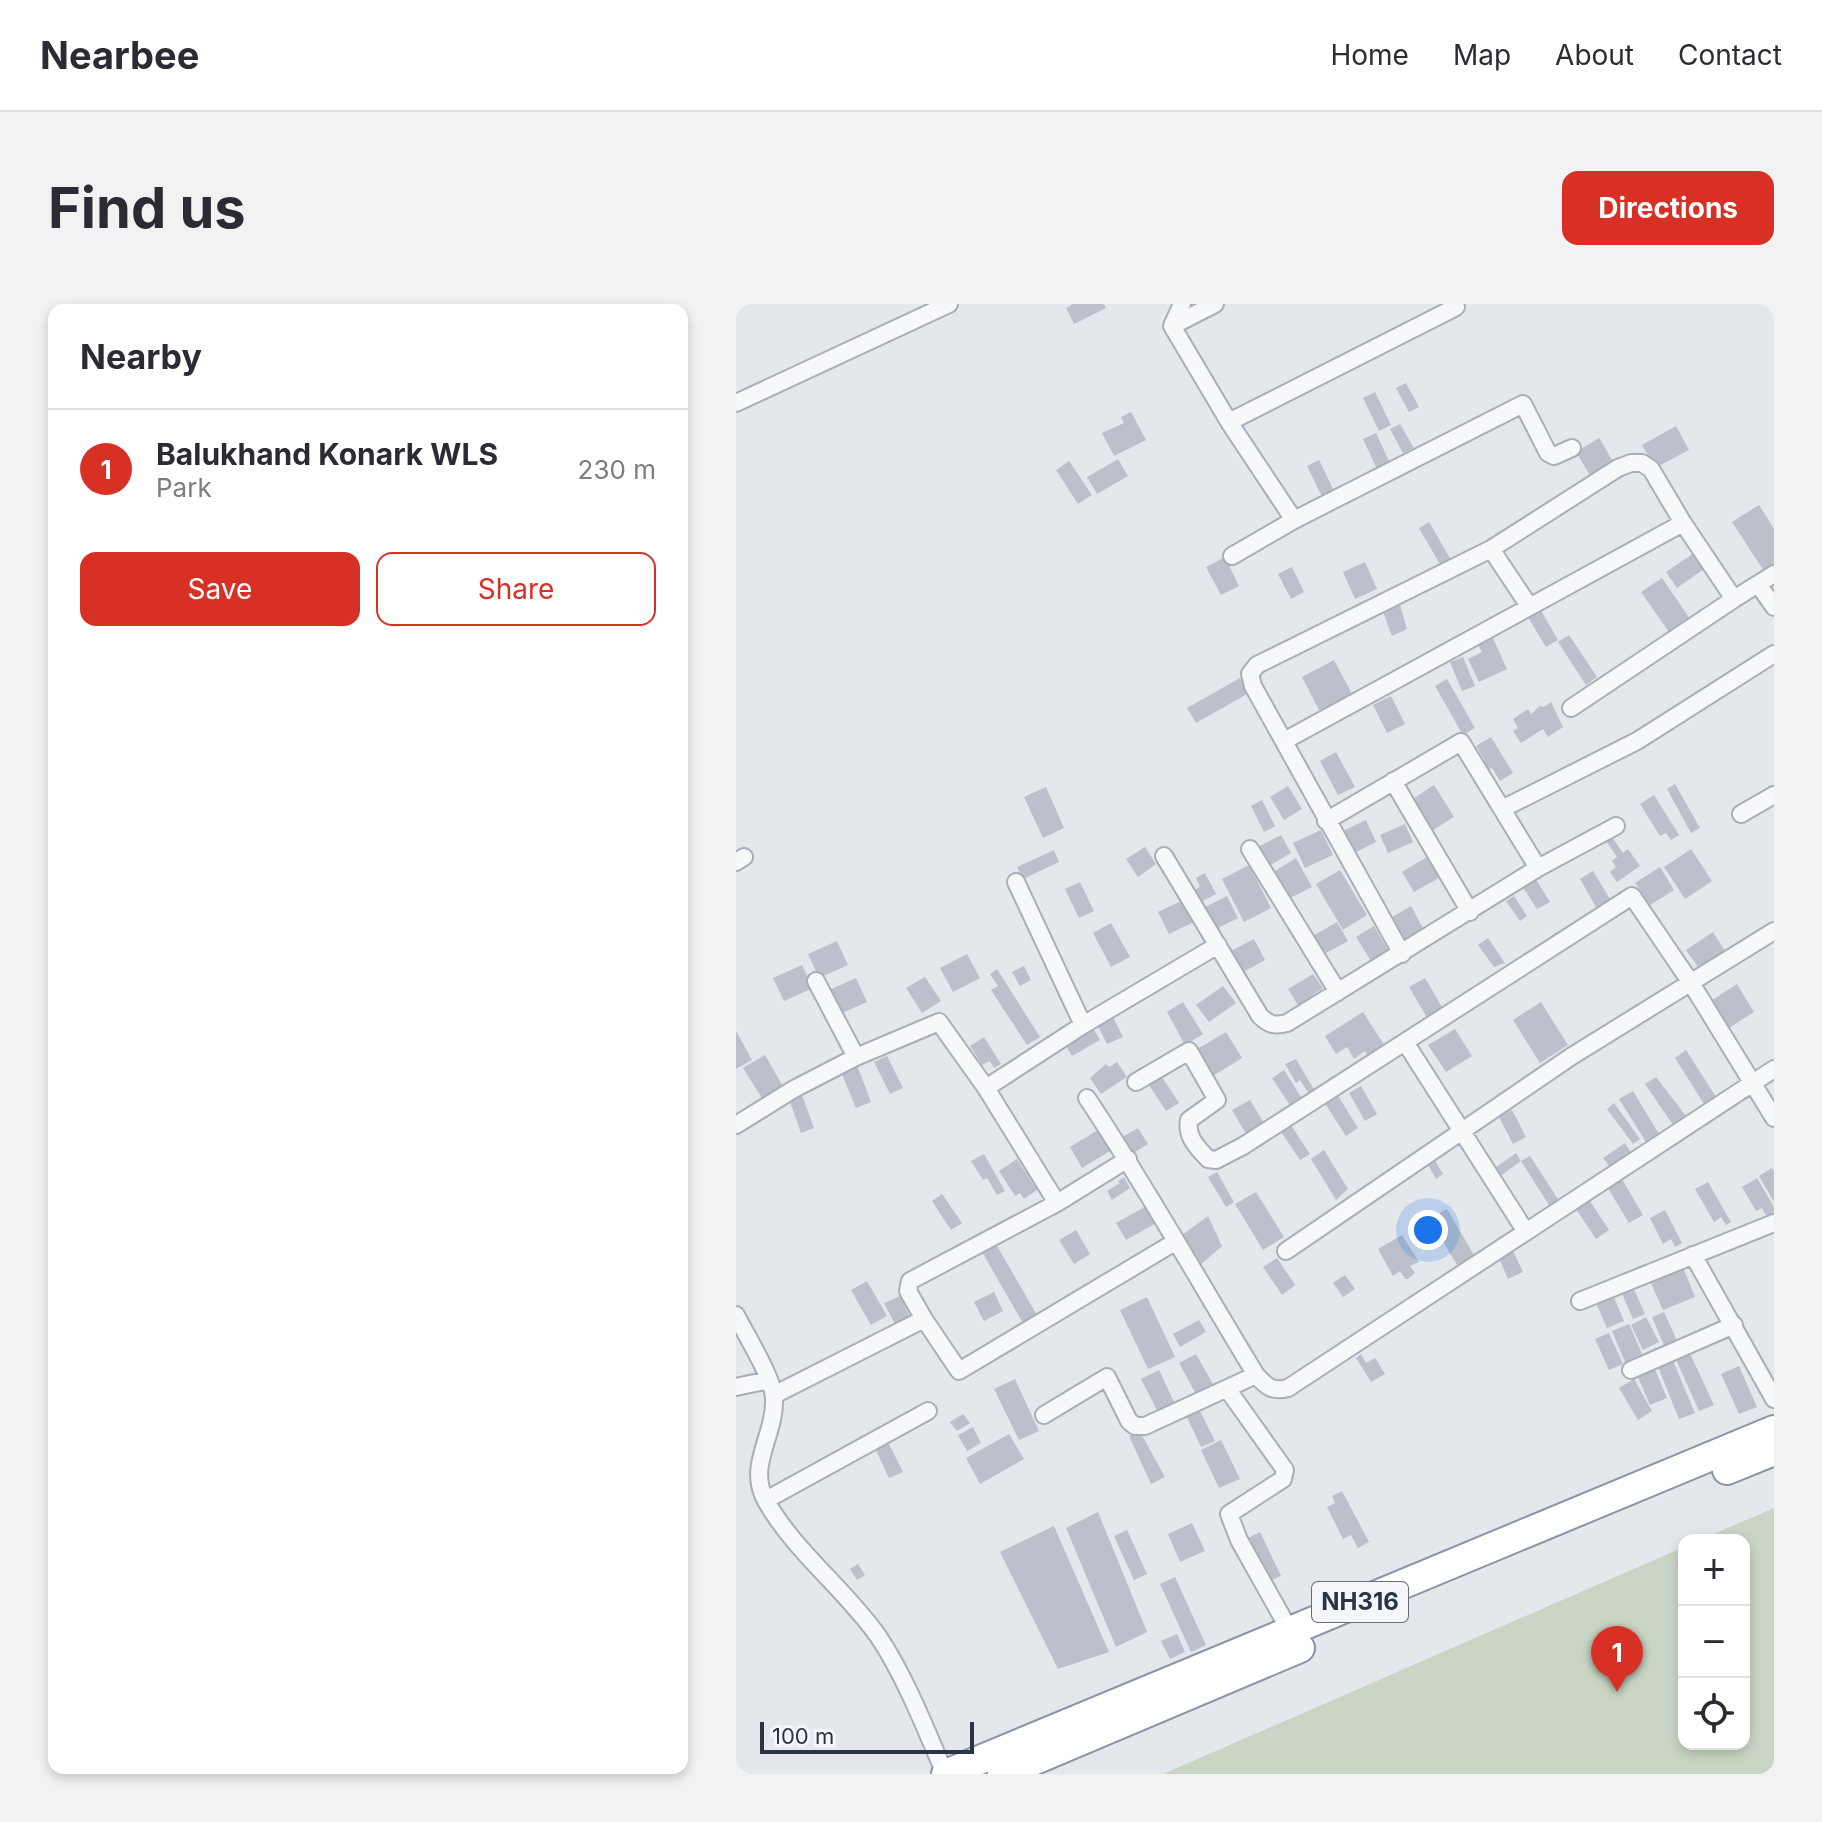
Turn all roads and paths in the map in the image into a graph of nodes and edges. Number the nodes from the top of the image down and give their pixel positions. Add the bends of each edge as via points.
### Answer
1 (949, 304) edge
2 (1182, 304) edge
3 (1215, 304) edge
4 (1456, 307) dead end
5 (1172, 326) junction
6 (736, 403) edge
7 (1229, 422) junction
8 (1572, 448) dead end
9 (1294, 520) junction
10 (1683, 523) junction
11 (1491, 549) junction
12 (1232, 556) dead end
13 (1774, 574) edge
14 (1758, 584) junction
15 (1734, 599) junction
16 (1529, 606) junction
17 (1774, 607) edge
18 (1774, 654) edge
19 (1571, 708) dead end
20 (1284, 741) junction
21 (1393, 781) junction
22 (1774, 795) edge
23 (1502, 809) junction
24 (1741, 814) dead end
25 (1326, 821) junction
26 (1616, 826) dead end
27 (1250, 849) dead end
28 (1164, 856) dead end
29 (1538, 868) junction
30 (1016, 882) dead end
31 (1470, 912) junction
32 (1774, 931) edge
33 (1218, 945) junction
34 (1402, 954) junction
35 (816, 981) dead end
36 (1691, 983) junction
37 (1338, 992) junction
38 (1083, 1025) junction
39 (1405, 1042) junction
40 (856, 1057) junction
41 (1774, 1069) edge
42 (1136, 1082) dead end
43 (1752, 1082) junction
44 (986, 1088) junction
45 (1087, 1098) dead end
46 (1774, 1118) edge
47 (737, 1121) edge
48 (1461, 1132) junction
49 (1128, 1159) junction
50 (1057, 1203) junction
51 (1774, 1223) edge
52 (1526, 1232) junction
53 (1175, 1242) junction
54 (1286, 1251) dead end
55 (1693, 1255) junction
56 (1580, 1301) dead end
57 (736, 1315) edge
58 (924, 1319) junction
59 (1734, 1325) junction
60 (1631, 1370) dead end
61 (1256, 1375) junction
62 (736, 1387) edge
63 (771, 1388) junction
64 (1228, 1390) junction
65 (1774, 1399) edge
66 (928, 1411) dead end
67 (1044, 1415) dead end
68 (1774, 1430) edge
69 (1774, 1451) edge
70 (766, 1500) junction
71 (1290, 1631) junction
72 (946, 1774) edge
73 (1002, 1774) edge

1 - 6 street
2 - 5 street
3 - 5 street
4 - 7 street
5 - 7 street
7 - 9 street
8 - 9 street via 1554,456 1548,453 1523,404
9 - 12 street
10 - 11 street via 1651,469 1631,463
10 - 15 street
10 - 16 street
11 - 16 street
11 - 20 street via 1257,665 1250,674 1253,686
13 - 14 street
14 - 15 street
14 - 17 street
15 - 19 street
16 - 20 street
18 - 23 street via 1637,741
20 - 25 street
21 - 23 street via 1461,742
21 - 25 street
21 - 31 street
22 - 24 street
23 - 29 street
25 - 34 street
26 - 29 street
27 - 37 street
28 - 33 street
29 - 31 street
30 - 38 street
31 - 34 street
32 - 36 street
33 - 37 street via 1267,1023 1287,1023
33 - 38 street
34 - 37 street
35 - 40 street
36 - 39 street via 1632,896
36 - 43 street
36 - 48 street
38 - 44 street
39 - 42 street via 1216,1160 1208,1159 1188,1129 1189,1120 1217,1100 1189,1051
39 - 48 street
40 - 44 street via 939,1022
40 - 47 street
41 - 43 street
43 - 46 street
43 - 52 street
44 - 50 street
45 - 49 street
48 - 52 street
48 - 54 street
49 - 50 street
49 - 53 street
50 - 58 street via 910,1281 908,1291
51 - 55 street
52 - 61 street via 1288,1388 1276,1391
53 - 58 street via 959,1371
53 - 61 street
55 - 56 street
55 - 59 street
57 - 63 street
58 - 63 street
59 - 60 street
59 - 65 street
61 - 64 street
62 - 63 street
63 - 70 street via 773,1425 758,1465
64 - 67 street via 1135,1426 1107,1377
64 - 71 street via 1285,1470 1283,1479 1229,1514
66 - 70 street
68 - 71 highway, NH316
69 - 73 highway, NH316
70 - 72 street via 879,1637
71 - 72 highway, NH316

